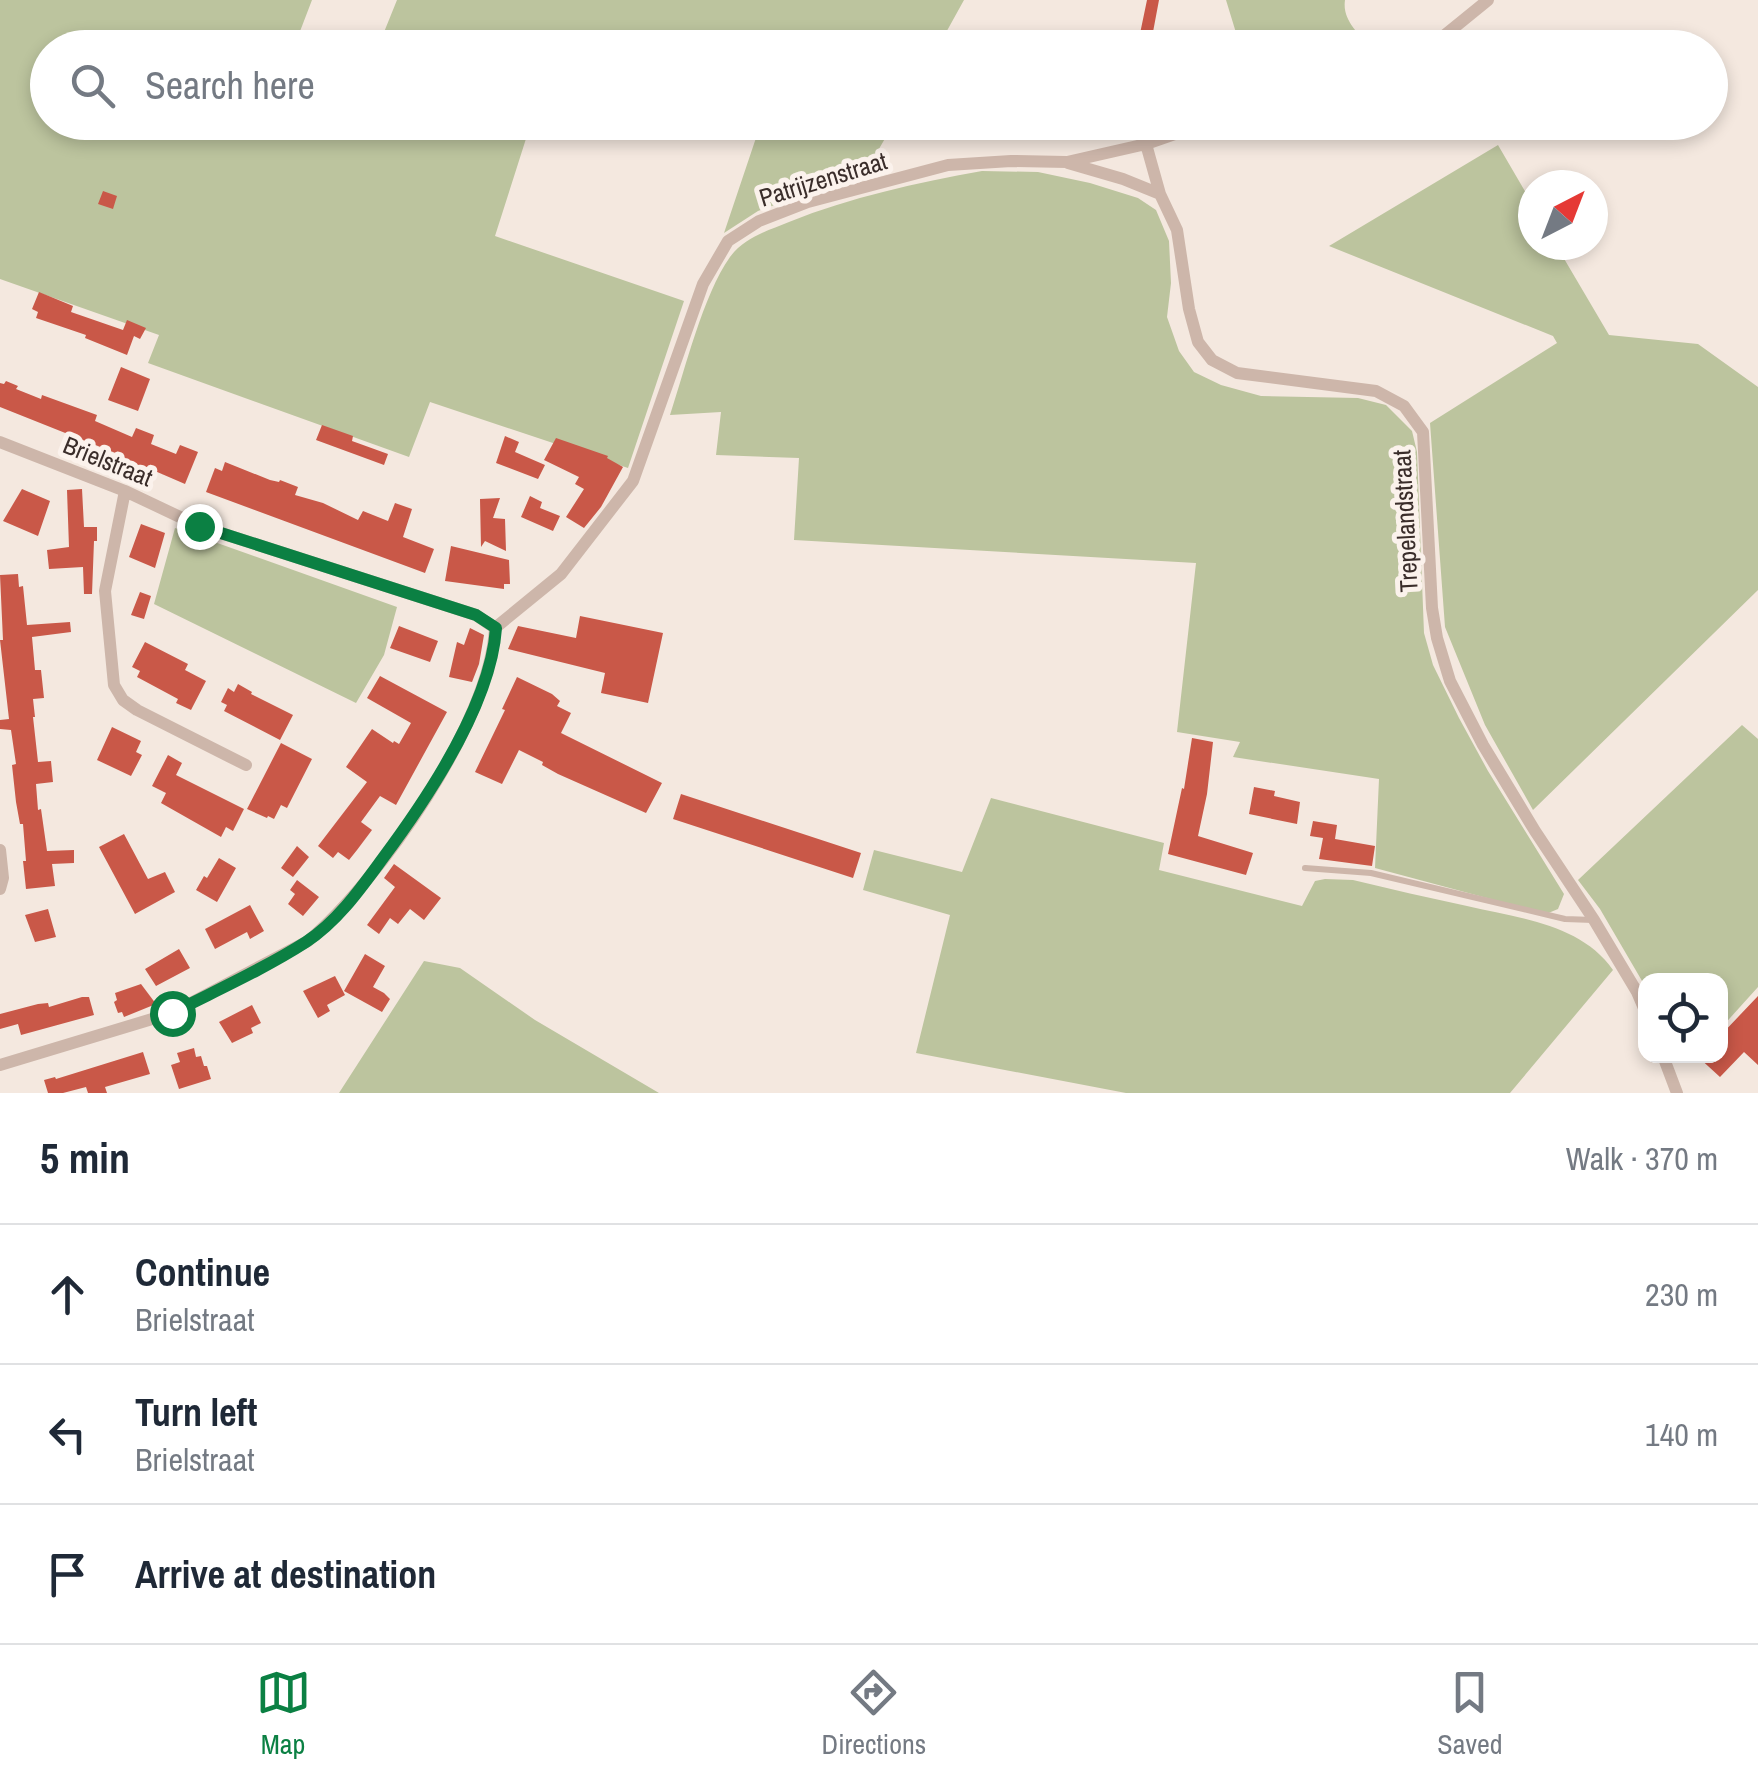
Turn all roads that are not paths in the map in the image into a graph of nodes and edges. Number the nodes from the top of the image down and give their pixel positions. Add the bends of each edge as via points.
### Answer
1 (1488, 0) edge
2 (1450, 30) edge
3 (1157, 140) edge
4 (1146, 144) junction
5 (1067, 162) junction
6 (1160, 194) junction
7 (0, 442) edge
8 (126, 491) junction
9 (496, 628) junction
10 (246, 765) dead end
11 (0, 850) edge
12 (1305, 868) dead end
13 (0, 889) edge
14 (1594, 920) junction
15 (1638, 994) edge
16 (1666, 1063) edge
17 (0, 1065) edge
18 (1677, 1093) edge

1 - 2 street
3 - 4 street, Patrijzenstraat
4 - 5 street, Patrijzenstraat
4 - 6 street, Trepelandstraat
5 - 6 street
5 - 9 street, Patrijzenstraat via 948,165 808,202 728,241 704,284 633,481 561,574
6 - 14 street, Trepelandstraat via 1177,230 1198,342 1212,360 1237,374 1376,391 1404,406 1422,432 1432,608 1450,681 1526,817
7 - 8 street, Brielstraat
8 - 9 street, Brielstraat via 199,526 476,615
8 - 10 street via 105,591 114,686 136,710
9 - 17 street via 490,663 442,772 358,893 324,927 172,1013
11 - 13 street
12 - 14 lane via 1371,874
14 - 15 street, Trepelandstraat
16 - 18 street

